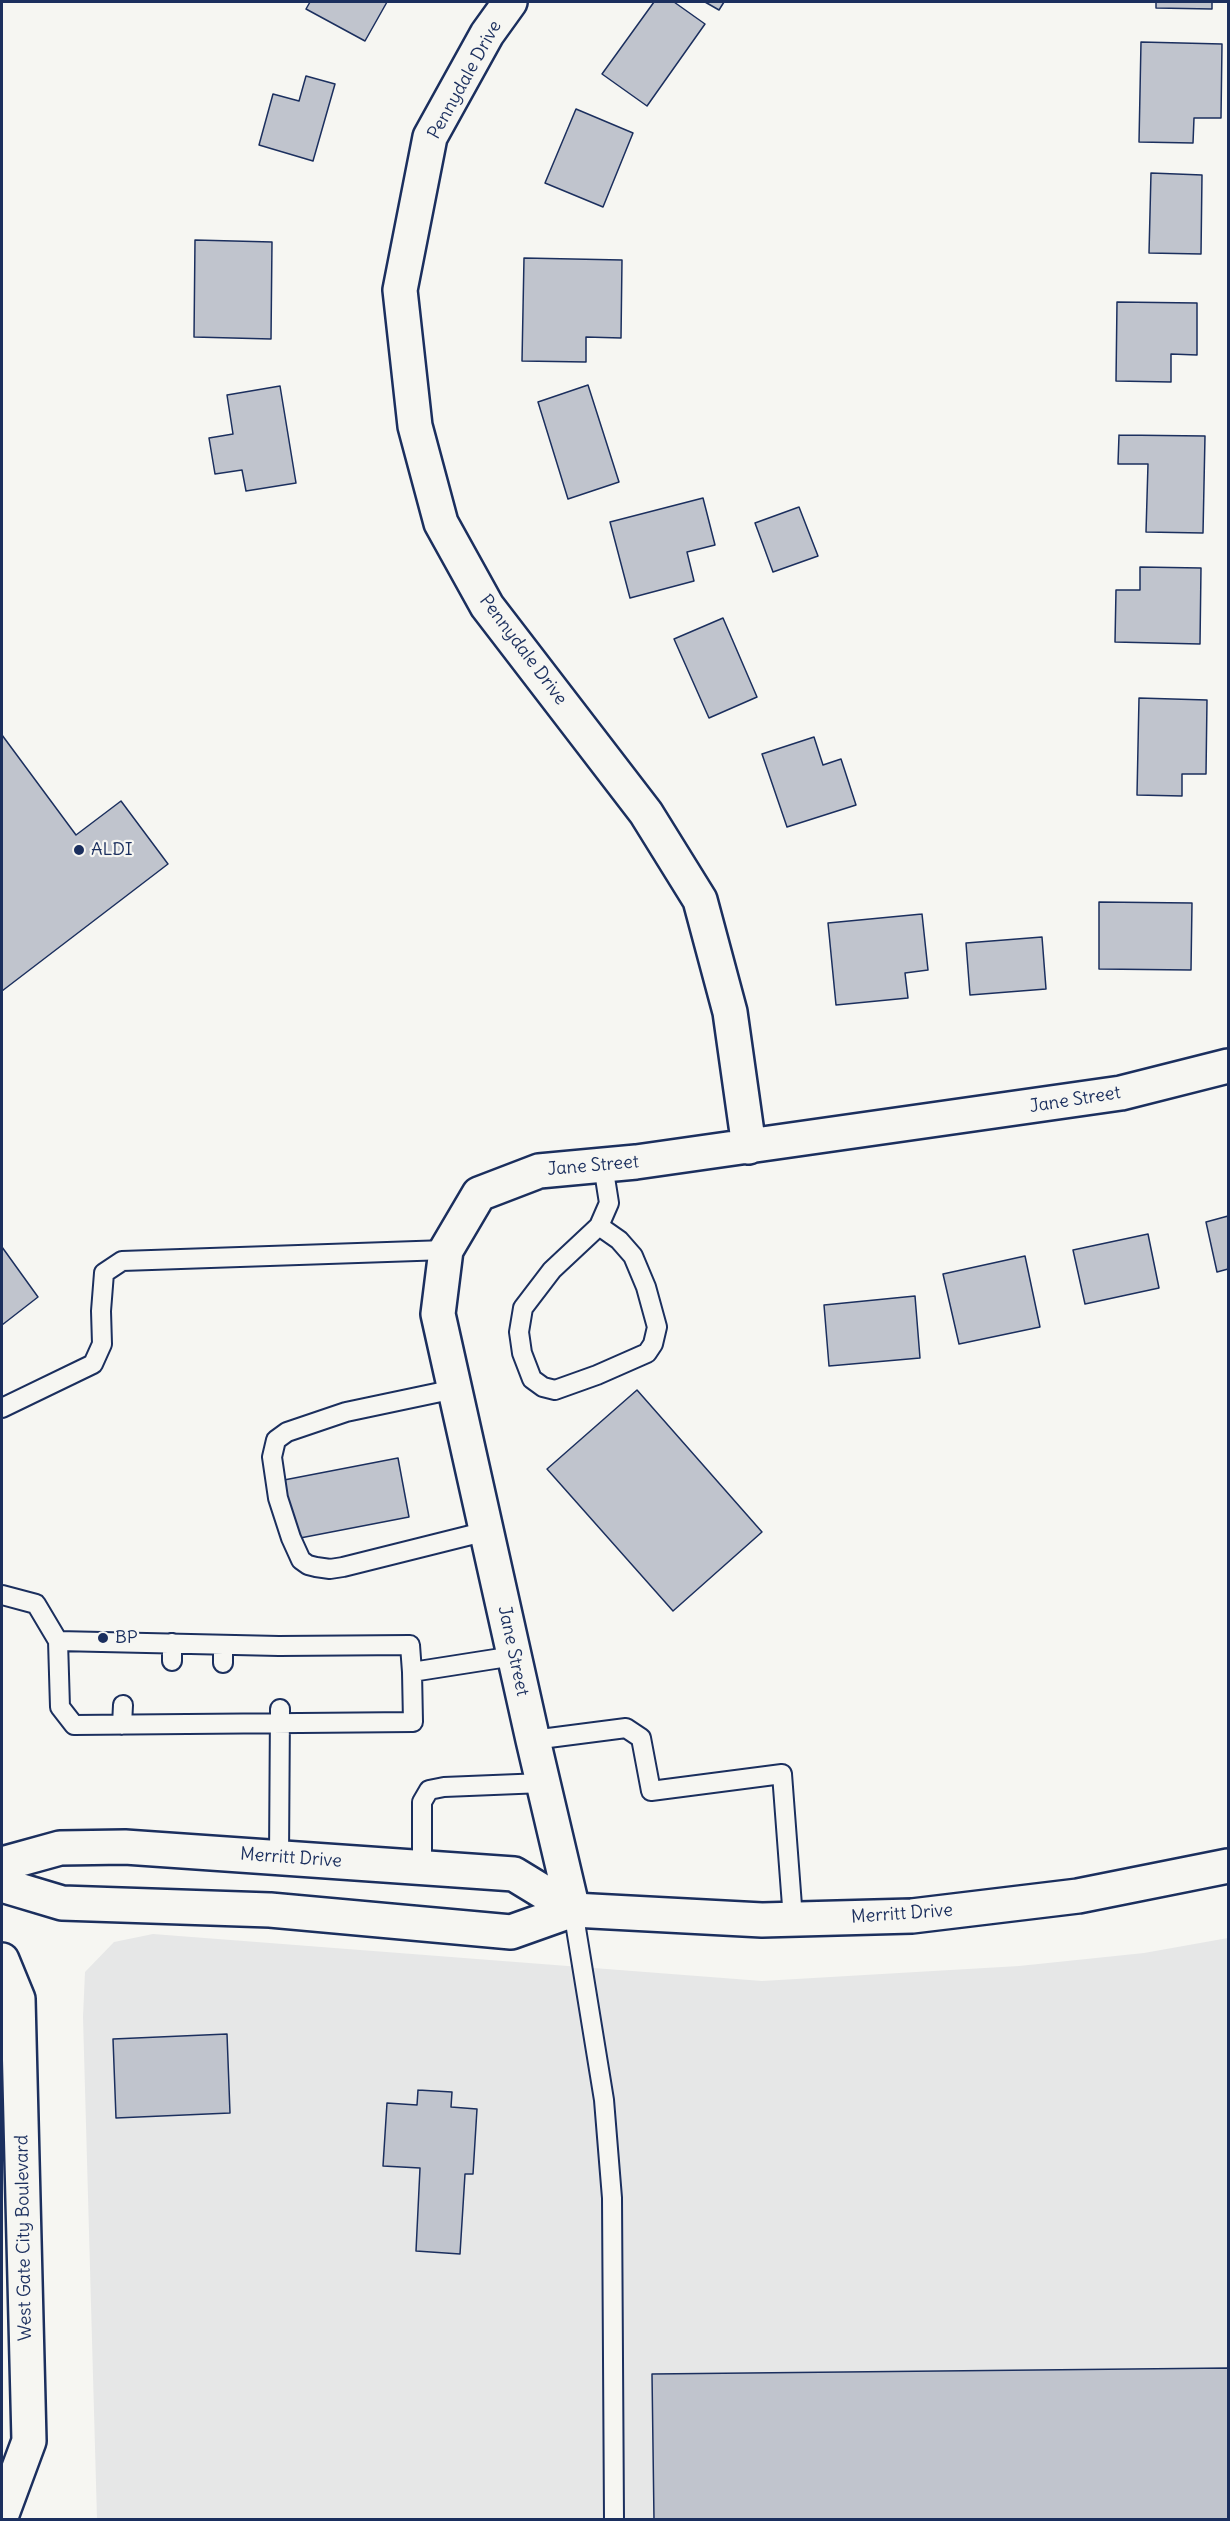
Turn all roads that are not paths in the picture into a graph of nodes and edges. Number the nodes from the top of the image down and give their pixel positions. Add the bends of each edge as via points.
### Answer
1 (510, 2) edge
2 (1228, 1066) edge
3 (749, 1147) junction
4 (603, 1165) junction
5 (599, 1226) junction
6 (446, 1250) junction
7 (456, 1389) junction
8 (2, 1408) edge
9 (487, 1531) junction
10 (2, 1595) edge
11 (58, 1641) junction
12 (223, 1645) junction
13 (514, 1656) junction
14 (223, 1663) dead end
15 (412, 1672) junction
16 (123, 1705) dead end
17 (279, 1717) junction
18 (122, 1725) junction
19 (532, 1740) junction
20 (543, 1784) junction
21 (279, 1857) junction
22 (2, 1864) edge
23 (1228, 1866) edge
24 (422, 1868) junction
25 (2, 1885) edge
26 (573, 1910) junction
27 (793, 1919) junction
28 (2, 1960) edge
29 (2, 2514) edge
30 (614, 2520) edge

1 - 3 street, Pennydale Drive via 487,34 430,137 400,290 415,426 441,523 487,606 646,813 700,900 730,1012
2 - 3 street, Jane Street via 1121,1093
3 - 4 street, Jane Street
4 - 5 lane via 609,1203
4 - 6 street, Jane Street via 539,1171 479,1194
5 - 5 lane via 552,1270 523,1308 519,1332 522,1353 532,1379 543,1387 555,1390 597,1375 647,1353 653,1344 657,1327 633,1256
6 - 7 street, Jane Street via 438,1314
6 - 8 lane via 122,1261 104,1273 102,1344 93,1364
7 - 9 street, Jane Street
7 - 9 lane via 346,1412 287,1432 276,1440 272,1457 278,1498 301,1560 316,1567 343,1567
9 - 13 street, Jane Street
10 - 11 lane via 36,1604
11 - 12 lane via 124,1651 172,1652
11 - 18 lane via 60,1707 74,1725
12 - 14 lane
12 - 15 lane via 279,1655 338,1654 410,1646
13 - 15 lane
13 - 19 street, Jane Street
15 - 17 lane via 413,1722 338,1715
16 - 18 lane
17 - 18 lane via 171,1715
17 - 21 lane
19 - 20 street, Jane Street
19 - 27 lane via 626,1728 641,1738 651,1791 782,1774
20 - 24 lane via 429,1790 422,1802
20 - 26 street, Jane Street
21 - 22 street, Merritt Drive via 125,1847 60,1848
21 - 24 street, Merritt Drive
23 - 27 street, Merritt Drive via 1066,1898 912,1916
24 - 26 street, Merritt Drive via 514,1874
25 - 26 street, Merritt Drive via 62,1903 270,1910 511,1932
26 - 27 street, Merritt Drive
26 - 30 lane via 604,2100 612,2198
28 - 29 street, West Gate City Boulevard via 18,1999 29,2441

